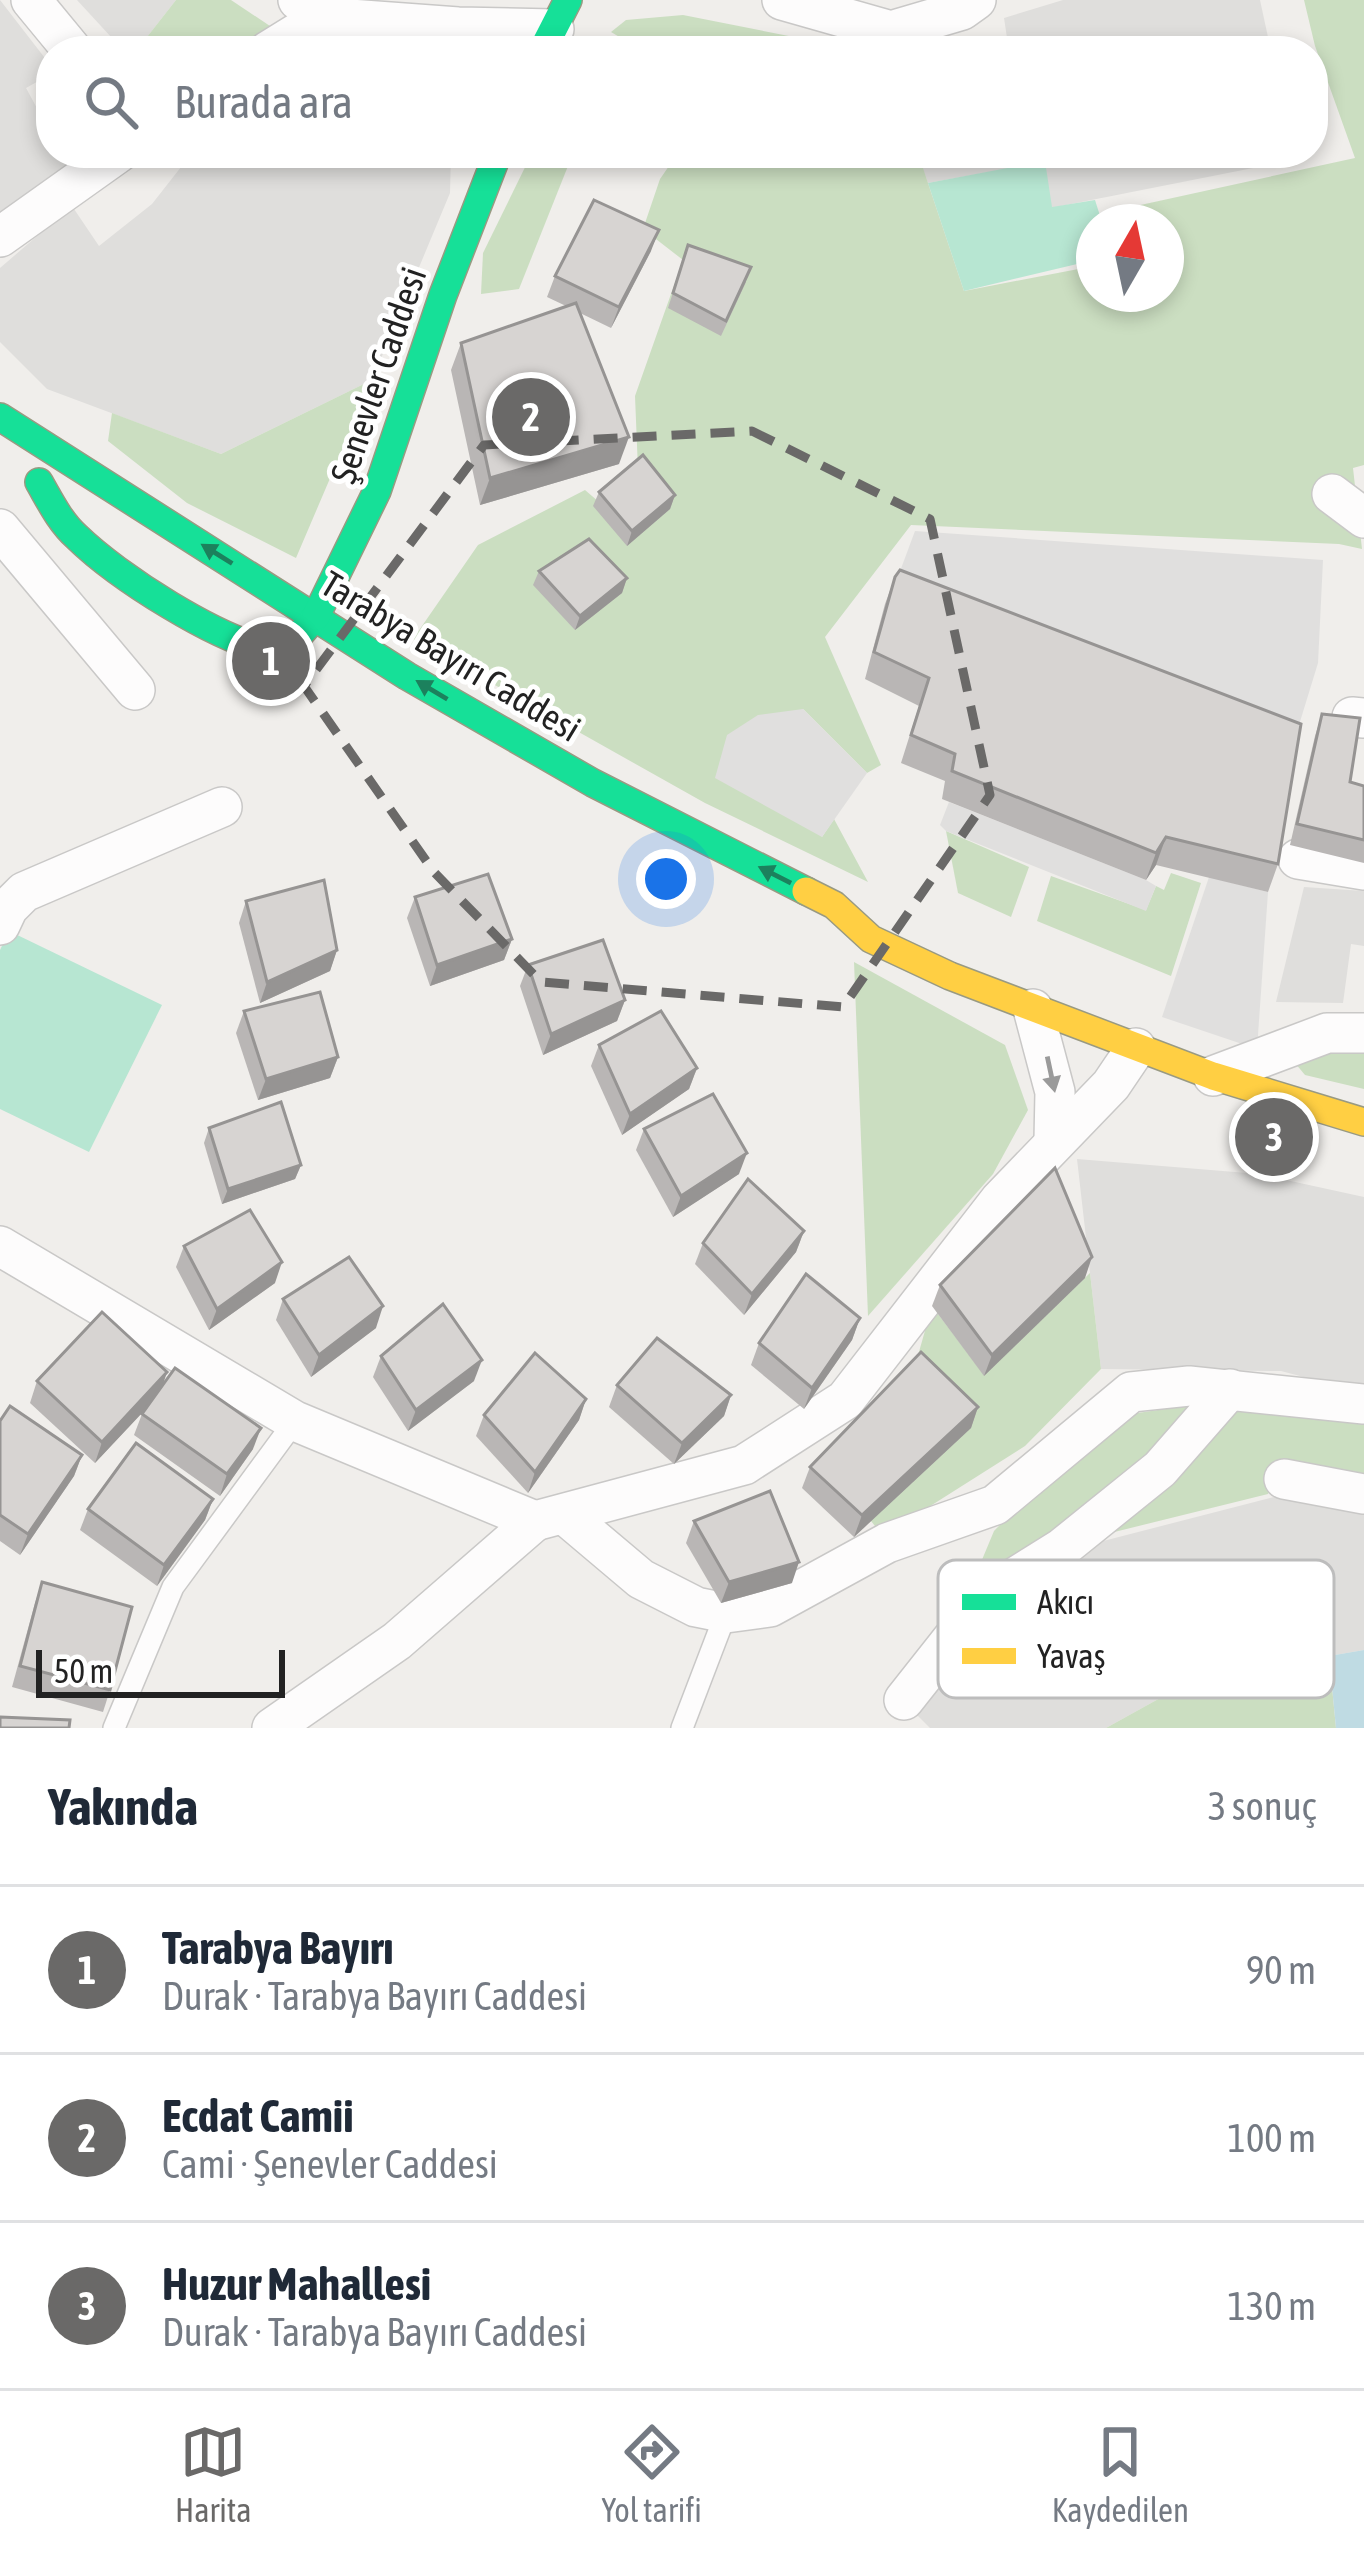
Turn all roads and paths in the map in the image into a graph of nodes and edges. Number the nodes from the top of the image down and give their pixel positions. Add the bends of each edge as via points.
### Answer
1 (31, 0) edge
2 (976, 0) edge
3 (805, 3) edge
4 (311, 9) edge
5 (555, 27) edge
6 (61, 36) edge
7 (283, 36) edge
8 (97, 168) edge
9 (492, 168) edge
10 (0, 236) edge
11 (0, 417) edge
12 (1332, 494) dead end
13 (92, 516) dead end
14 (1364, 518) edge
15 (0, 529) edge
16 (244, 611) dead end
17 (316, 616) junction
18 (294, 642) junction
19 (322, 659) dead end
20 (135, 690) dead end
21 (222, 807) dead end
22 (1298, 859) dead end
23 (1364, 870) edge
24 (0, 925) edge
25 (828, 935) dead end
26 (871, 939) junction
27 (1033, 1009) junction
28 (1364, 1034) edge
29 (1136, 1048) junction
30 (1213, 1076) junction
31 (1364, 1122) edge
32 (1054, 1140) junction
33 (3, 1256) edge
34 (1230, 1390) junction
35 (1364, 1404) edge
36 (295, 1420) junction
37 (1284, 1479) dead end
38 (1364, 1494) edge
39 (550, 1517) junction
40 (1043, 1560) edge
41 (726, 1613) junction
42 (938, 1657) edge
43 (904, 1700) dead end
44 (114, 1728) edge
45 (272, 1728) edge
46 (682, 1728) edge

1 - 6 street
2 - 3 street via 891,31
4 - 5 street
4 - 7 street
8 - 10 street
9 - 17 main road, Şenevler Caddesi via 377,491
17 -> 11 main road, Tarabya Bayırı Caddesi
12 - 14 street
13 - 18 main road via 30,475 101,557 247,646 279,650
15 - 20 street
16 - 18 main road, Tarabya Bayırı Caddesi
17 - 18 main road, Şenevler Caddesi
26 -> 17 main road, Tarabya Bayırı Caddesi via 834,905 592,783
18 - 19 main road, Tarabya Bayırı Caddesi
21 - 24 street via 24,892
22 - 23 street
25 - 26 main road, Tarabya Bayırı Caddesi
26 - 27 main road, Tarabya Bayırı Caddesi
27 - 29 main road, Tarabya Bayırı Caddesi
27 -> 32 street via 1055,1092
28 - 30 street via 1327,1033
29 - 30 main road, Tarabya Bayırı Caddesi
29 - 32 street
30 - 31 main road, Tarabya Bayırı Caddesi
32 - 39 street via 845,1400 744,1466
33 - 36 street
34 - 35 street
34 - 40 street via 1160,1469
34 - 41 street via 1131,1392 995,1505 887,1543 770,1607
36 - 39 street
36 - 44 lane via 173,1587
37 - 38 street
39 - 41 street via 641,1579
39 - 45 street via 397,1641
41 - 46 lane
42 - 43 street

